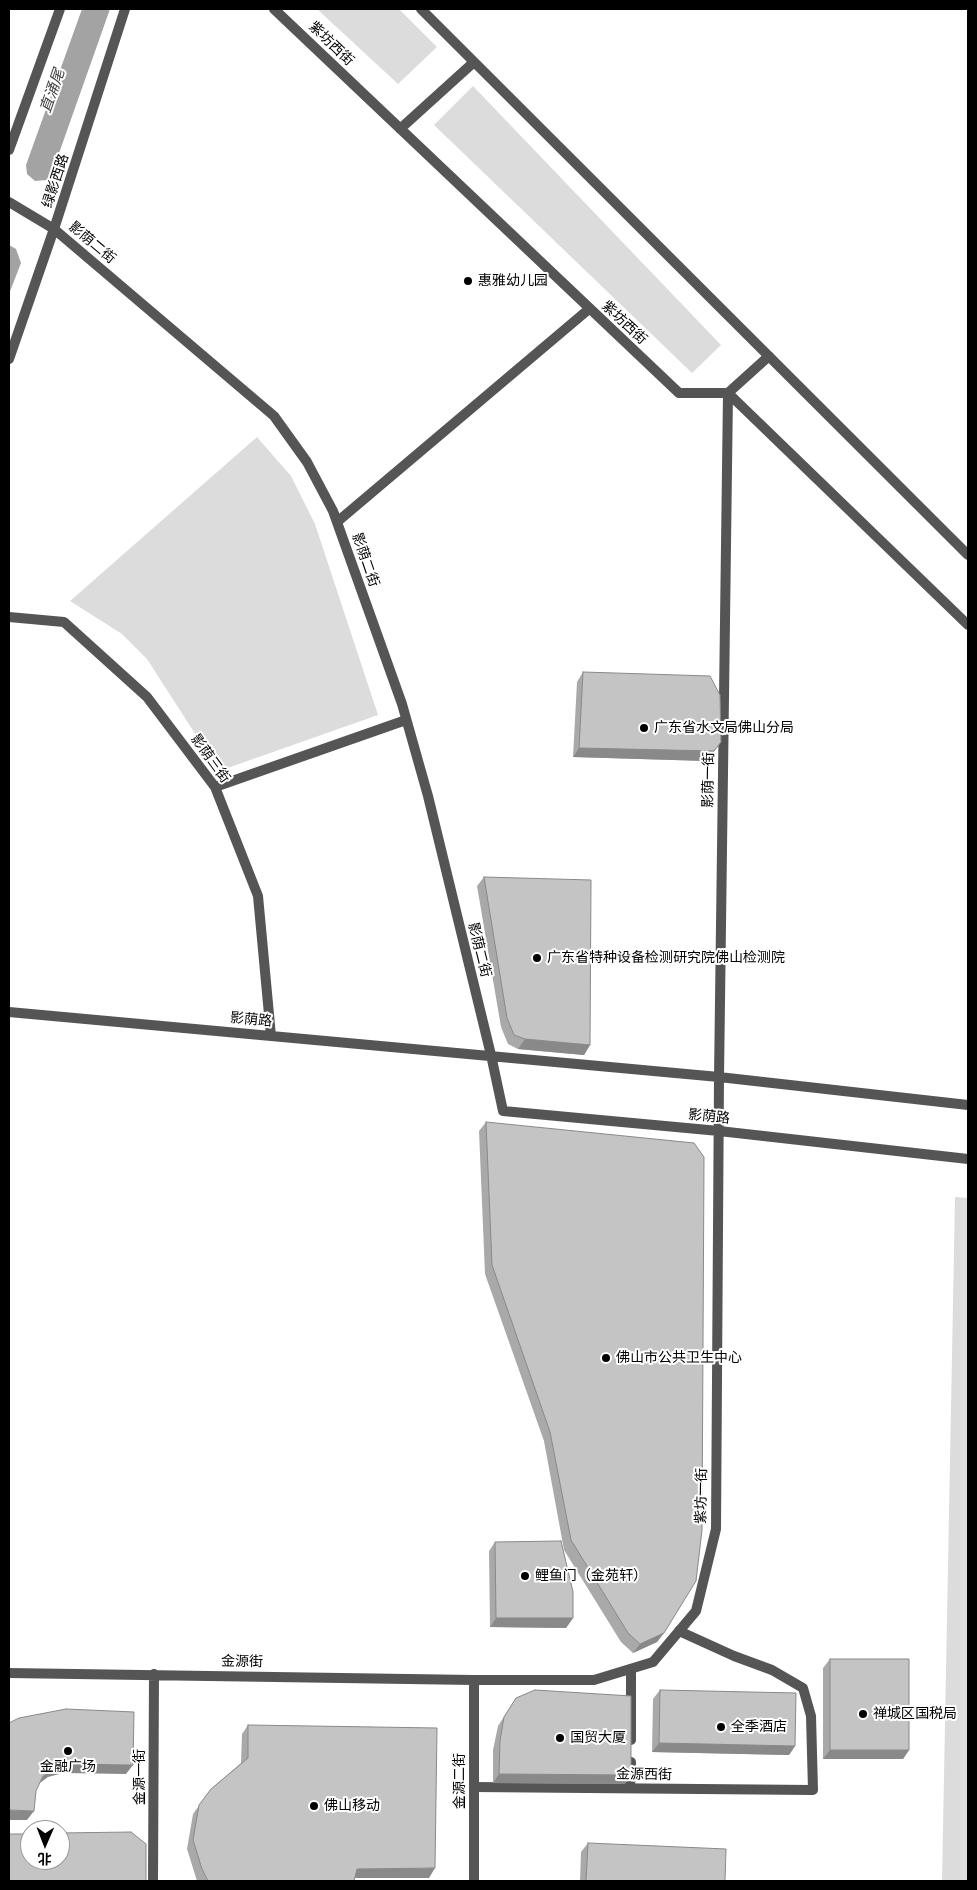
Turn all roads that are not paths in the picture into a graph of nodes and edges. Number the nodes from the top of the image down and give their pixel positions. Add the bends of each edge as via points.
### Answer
1 (60, 9) edge
2 (125, 9) edge
3 (274, 9) edge
4 (421, 9) edge
5 (474, 62) junction
6 (400, 129) junction
7 (9, 150) edge
8 (9, 202) edge
9 (54, 229) junction
10 (589, 309) junction
11 (769, 356) junction
12 (9, 360) edge
13 (728, 393) junction
14 (337, 522) junction
15 (968, 555) edge
16 (9, 617) edge
17 (968, 625) edge
18 (406, 720) junction
19 (216, 787) junction
20 (9, 1012) edge
21 (271, 1036) junction
22 (491, 1055) junction
23 (719, 1078) junction
24 (968, 1105) edge
25 (719, 1131) junction
26 (968, 1159) edge
27 (679, 1631) junction
28 (631, 1668) junction
29 (9, 1673) edge
30 (154, 1674) junction
31 (474, 1680) junction
32 (474, 1787) junction
33 (630, 1788) junction
34 (153, 1881) edge
35 (474, 1881) edge

1 - 7 street
2 - 9 street, 绿影西路
3 - 6 street, 紫坊西街
4 - 5 street
5 - 6 street
5 - 11 street
6 - 10 street, 紫坊西街
8 - 9 street, 影荫二街
9 - 12 street, 绿影西路
9 - 14 street, 影荫二街 via 274,416 307,462
10 - 13 street, 紫坊西街 via 678,393
10 - 14 street
11 - 13 street
11 - 15 street
13 - 17 street
13 - 23 street, 影荫一街
14 - 18 street, 影荫二街
16 - 19 street, 影荫三街 via 64,622 147,698
18 - 19 street
18 - 22 street, 影荫二街 via 428,796
19 - 21 street, 影荫三街 via 258,896
20 - 21 street, 影荫路
21 - 22 street, 影荫路
22 - 23 street, 影荫路
22 - 25 street, 影荫路 via 503,1111
23 - 24 street, 影荫路
23 - 25 street, 影荫一街
25 - 26 street, 影荫路
25 - 27 street, 紫坊一街 via 716,1529 696,1610
27 - 28 street, 紫坊一街 via 653,1662
27 - 33 street, 金源西街 via 772,1670 803,1688 811,1716 813,1790
28 - 31 street, 紫坊一街 via 594,1680
28 - 33 street
29 - 30 street, 金源街
30 - 31 street, 金源街
30 - 34 street, 金源一街
31 - 32 street, 金源二街
32 - 33 street, 金源西街
32 - 35 street, 金源二街

